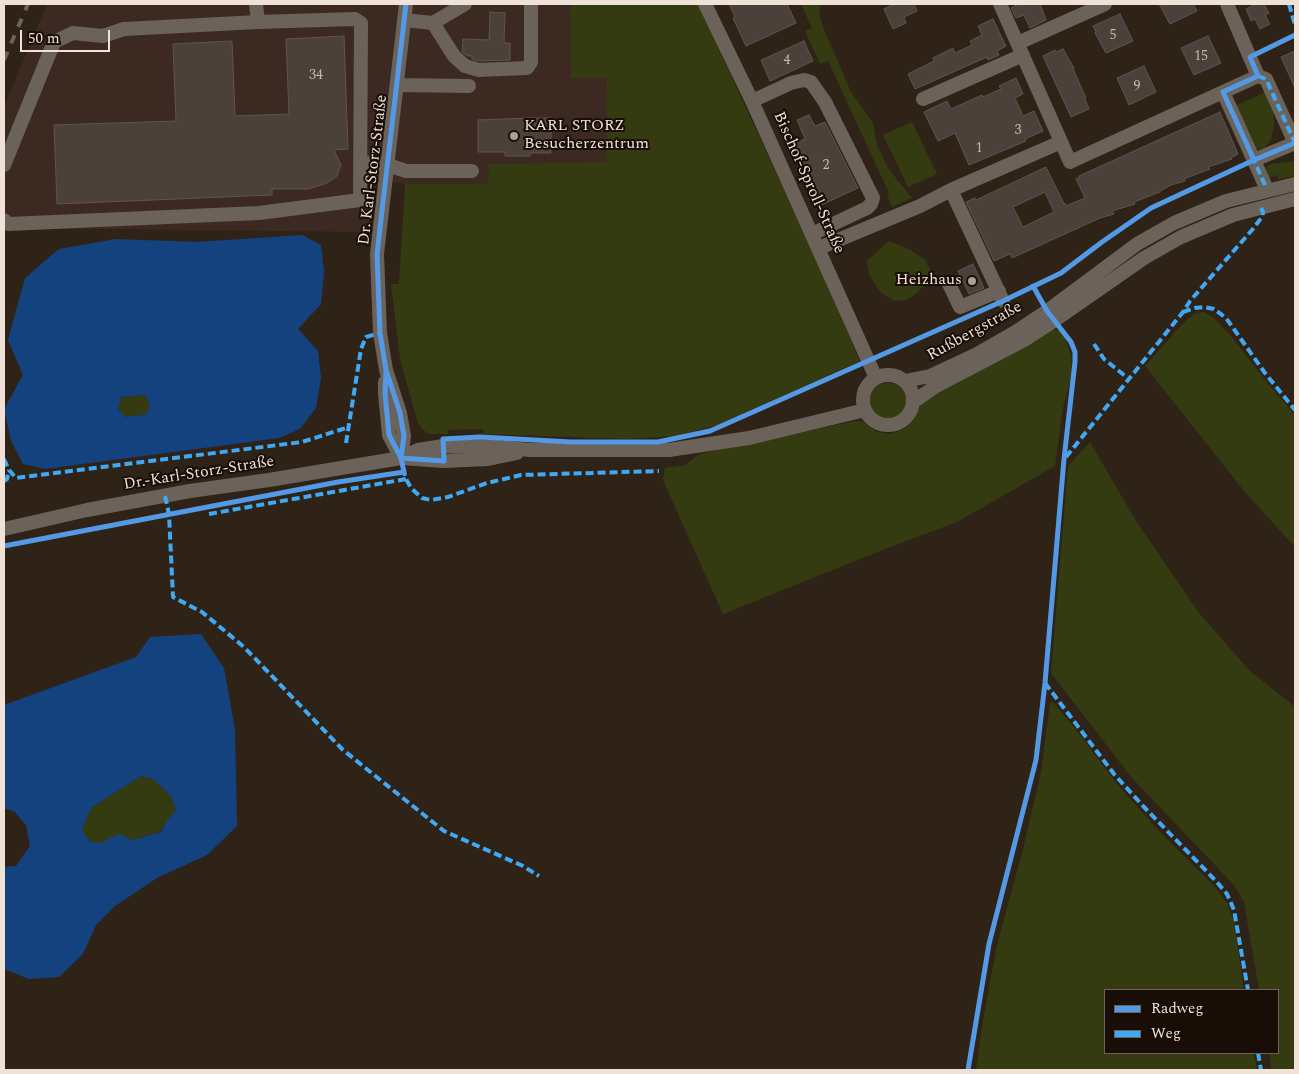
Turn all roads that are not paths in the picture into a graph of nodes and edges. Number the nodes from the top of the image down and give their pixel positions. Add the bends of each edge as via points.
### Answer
1 (256, 4) edge
2 (406, 4) edge
3 (465, 4) edge
4 (531, 4) edge
5 (705, 4) edge
6 (1000, 4) edge
7 (1105, 4) edge
8 (1228, 4) edge
9 (404, 20) junction
10 (258, 22) junction
11 (433, 23) junction
12 (1020, 49) junction
13 (1258, 76) junction
14 (397, 85) junction
15 (469, 86) dead end
16 (1223, 92) junction
17 (923, 100) dead end
18 (752, 101) junction
19 (1061, 142) junction
20 (1295, 143) edge
21 (1254, 160) junction
22 (360, 162) junction
23 (4, 165) edge
24 (388, 165) junction
25 (472, 171) dead end
26 (1295, 184) edge
27 (1265, 185) dead end
28 (951, 190) junction
29 (1295, 198) edge
30 (4, 220) edge
31 (812, 234) junction
32 (819, 248) junction
33 (949, 284) dead end
34 (876, 378) junction
35 (905, 381) junction
36 (913, 402) junction
37 (865, 410) junction
38 (401, 458) junction
39 (4, 529) edge

1 - 10 street
2 - 9 street, Dr. Karl-Storz-Straße
3 - 11 street
4 - 11 street via 530,62 527,68 479,70 465,66 454,56
5 - 18 street, Bischof-Sproll-Straße
6 - 12 street
7 - 12 street
8 - 13 street
9 - 11 street
9 - 14 street, Dr. Karl-Storz-Straße
10 - 22 street via 355,19 361,23
10 - 23 street via 124,29 103,36 73,33 54,42
12 - 17 street
12 - 19 street
13 - 16 street
13 - 20 street via 1266,79
14 - 15 street, Dr. Karl-Storz-Straße
14 - 24 street, Dr. Karl-Storz-Straße
16 - 19 street via 1070,162
16 - 21 street
18 - 31 street, Bischof-Sproll-Straße
18 - 31 street via 791,83 811,82 825,102 873,198 867,208
19 - 28 street
20 - 21 street
21 - 27 street
22 - 24 street
22 - 30 street via 360,200 259,213 8,224
24 - 25 street via 406,171
24 - 38 street, Dr. Karl-Storz-Straße via 377,254 380,333 386,370 404,436
26 - 35 street, Rußbergstraße via 1226,201 1174,223 1137,244 1048,311 977,354 930,376
28 - 32 street
28 - 33 street via 1001,296 960,307
29 - 36 street, Rußbergstraße via 1232,216 1181,237 1144,258 1024,340 936,386
31 - 32 street, Bischof-Sproll-Straße
32 - 34 street, Bischof-Sproll-Straße
34 - 35 street via 891,375
34 - 37 street via 867,386
35 - 36 street
36 - 37 street via 907,415 896,423 881,424
37 - 38 street via 749,438 669,450 443,446 418,450
38 - 39 street, Dr.-Karl-Storz-Straße via 190,491

